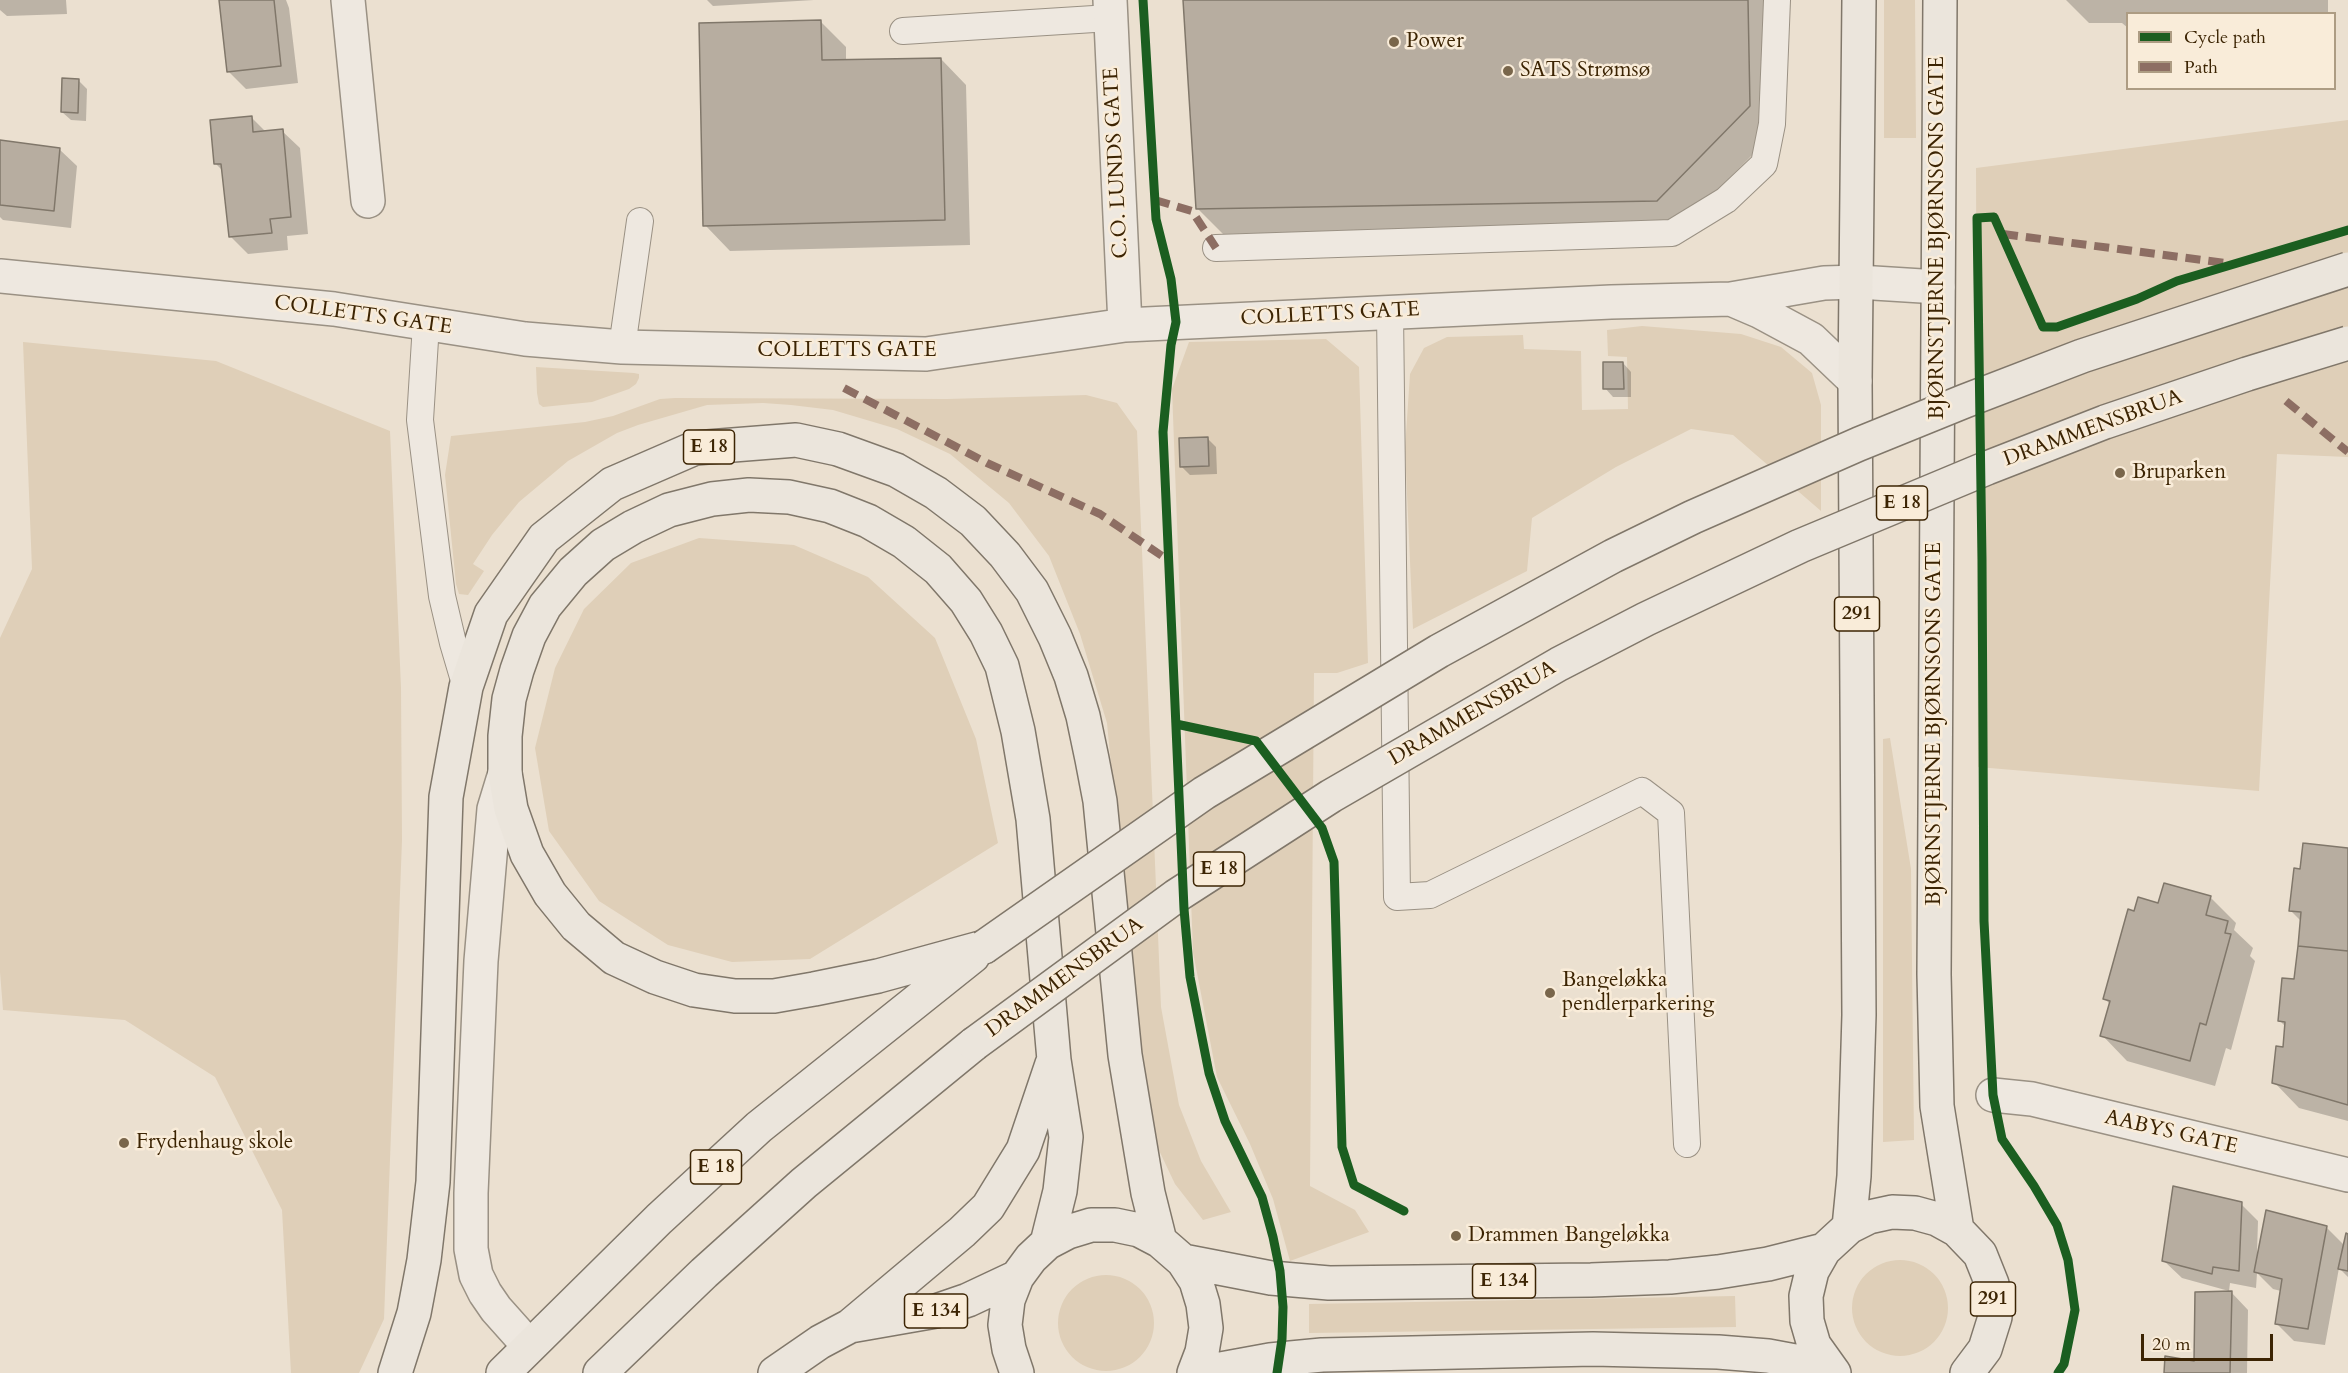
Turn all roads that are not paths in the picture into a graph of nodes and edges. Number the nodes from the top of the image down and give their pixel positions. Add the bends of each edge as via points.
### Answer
1 (348, 0) edge
2 (1777, 0) edge
3 (1859, 0) edge
4 (1940, 0) edge
5 (1110, 9) edge
6 (903, 31) dead end
7 (368, 201) dead end
8 (640, 221) dead end
9 (1216, 248) dead end
10 (2348, 269) edge
11 (0, 276) edge
12 (1858, 282) junction
13 (1938, 287) junction
14 (1731, 299) junction
15 (1390, 312) junction
16 (426, 324) junction
17 (1125, 325) junction
18 (2348, 343) edge
19 (622, 347) junction
20 (1855, 381) junction
21 (466, 687) junction
22 (505, 773) junction
23 (939, 969) junction
24 (1054, 1060) junction
25 (1994, 1095) dead end
26 (1687, 1144) dead end
27 (2348, 1175) edge
28 (1849, 1227) junction
29 (1957, 1230) junction
30 (1047, 1243) junction
31 (1824, 1250) junction
32 (1171, 1251) junction
33 (1017, 1277) junction
34 (850, 1326) junction
35 (529, 1346) junction
36 (1830, 1370) edge
37 (395, 1373) edge
38 (503, 1373) edge
39 (600, 1373) edge
40 (775, 1373) edge
41 (1017, 1373) edge
42 (1194, 1373) edge
43 (1199, 1373) edge
44 (1967, 1373) edge

1 - 7 street
2 - 9 lane via 1772,124 1764,164 1726,200 1672,233
3 - 12 highway, 291
4 - 13 highway, BJØRNSTJERNE BJØRNSONS GATE
5 - 6 lane
5 - 17 street, C.O. LUNDS GATE
8 - 19 lane
10 - 23 highway, E 18, bridge via 2082,356 1965,401 1848,449 1613,556 1439,651 1234,774 984,947
11 - 16 street, COLLETTS GATE via 334,309
12 - 13 street, COLLETTS GATE
12 - 14 street, COLLETTS GATE via 1824,283
12 - 20 highway, 291
13 - 29 highway, BJØRNSTJERNE BJØRNSONS GATE via 1935,1029 1937,1106
14 - 15 street, COLLETTS GATE
14 - 20 street, COLLETTS GATE via 1811,339
15 - 17 street, COLLETTS GATE
15 - 26 lane via 1397,897 1430,895 1642,791 1671,813
16 - 19 street, COLLETTS GATE via 525,339
16 - 21 lane via 420,420 442,596
17 - 19 street, COLLETTS GATE via 926,354
18 - 39 highway, DRAMMENSBRUA / E 18, bridge via 2105,422 1882,511 1646,619 1476,710 1331,796 1186,890 974,1044 804,1182
20 - 28 highway, 291 via 1859,1015
21 - 32 highway, E 18 via 492,614 544,538 612,484 695,448 796,440 838,449 896,470 973,521 1032,591 1071,676 1083,716 1100,801 1125,1055 1148,1193
21 - 37 highway, E 18 via 446,796 433,1182 414,1313
22 - 23 highway, E 18 via 511,809 523,843 550,894 576,926 614,958 655,977 694,990 774,996
22 - 24 highway, E 18 via 509,699 529,636 545,606 573,572 603,545 669,510 749,495 789,497 830,506 868,521 904,542 938,569 966,601 1002,666 1033,819
22 - 35 street via 494,808 481,961 471,1249 476,1275 485,1293
23 - 35 highway, E 18 via 759,1127
24 - 30 highway, E 18 via 1066,1137 1060,1191
24 - 34 highway, E 18 via 1023,1150 988,1207
25 - 27 street, AABYS GATE via 2032,1099
28 - 29 highway, 291 via 1892,1212 1937,1219
28 - 31 highway, 291
29 - 44 highway, 291 via 1980,1254 1992,1284 1995,1317 1985,1349
30 - 32 highway, E 134 via 1080,1228 1115,1225 1138,1230
30 - 33 highway, E 134
31 - 32 highway, E 134 via 1768,1264 1670,1277 1329,1283 1271,1278
31 - 36 highway, 291 via 1812,1271 1806,1296 1807,1321 1814,1345
32 - 42 highway via 1196,1281 1203,1304 1206,1328
33 - 34 highway, E 134 via 936,1311
33 - 41 highway, E 134 via 1008,1300 1005,1324
34 - 40 highway, E 134
35 - 38 highway, E 18
36 - 43 highway via 1768,1356 1603,1349 1322,1355

